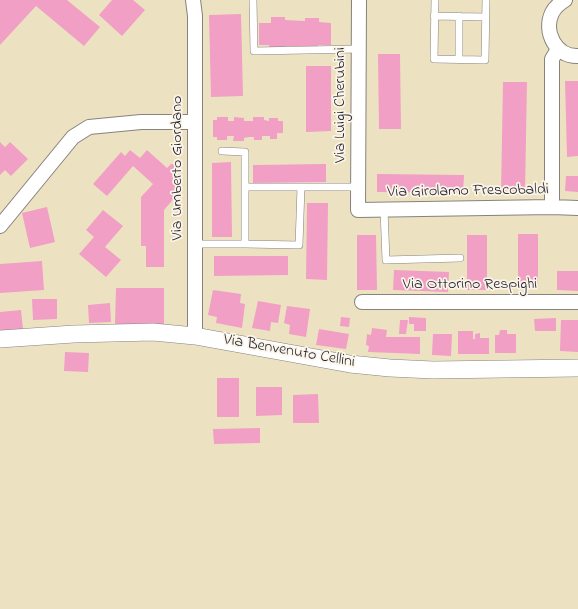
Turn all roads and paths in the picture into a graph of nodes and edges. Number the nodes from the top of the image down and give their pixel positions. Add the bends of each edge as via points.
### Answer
1 (193, 0) edge
2 (253, 0) edge
3 (359, 0) edge
4 (435, 0) edge
5 (486, 0) edge
6 (558, 2) edge
7 (434, 16) junction
8 (459, 16) junction
9 (485, 17) junction
10 (358, 49) junction
11 (558, 49) junction
12 (578, 56) edge
13 (459, 59) junction
14 (195, 122) junction
15 (222, 151) dead end
16 (245, 187) junction
17 (301, 187) junction
18 (358, 187) junction
19 (552, 208) junction
20 (578, 208) edge
21 (358, 210) joint
22 (384, 210) junction
23 (0, 226) edge
24 (195, 244) junction
25 (245, 244) junction
26 (460, 258) dead end
27 (362, 302) dead end
28 (578, 302) edge
29 (195, 336) junction
30 (0, 340) edge
31 (578, 368) edge

1 - 14 street, Via Umberto Giordano
2 - 10 lane via 254,51
3 - 10 street, Via Luigi Cherubini
4 - 7 lane
5 - 9 lane
6 - 11 street via 549,22 549,32
7 - 8 lane
7 - 13 lane via 434,59
8 - 9 lane
8 - 13 lane
9 - 13 lane via 485,60
10 - 18 street, Via Luigi Cherubini
11 - 12 street via 566,54
11 - 19 street via 552,59
14 - 23 street via 141,122 89,127 73,137
14 - 24 street, Via Umberto Giordano
15 - 16 lane via 245,152
16 - 17 lane
16 - 25 lane
17 - 18 lane
17 - 25 lane via 299,245
18 - 21 street, Via Luigi Cherubini
19 - 20 street, Via Girolamo Frescobaldi
19 - 22 street, Via Girolamo Frescobaldi
21 - 22 street, Via Girolamo Frescobaldi
22 - 26 lane via 386,260
24 - 25 lane
24 - 29 street, Via Umberto Giordano
27 - 28 street, Via Ottorino Respighi
29 - 30 street, Via Benvenuto Cellini via 153,332
29 - 31 street, Via Benvenuto Cellini via 350,364 390,368

